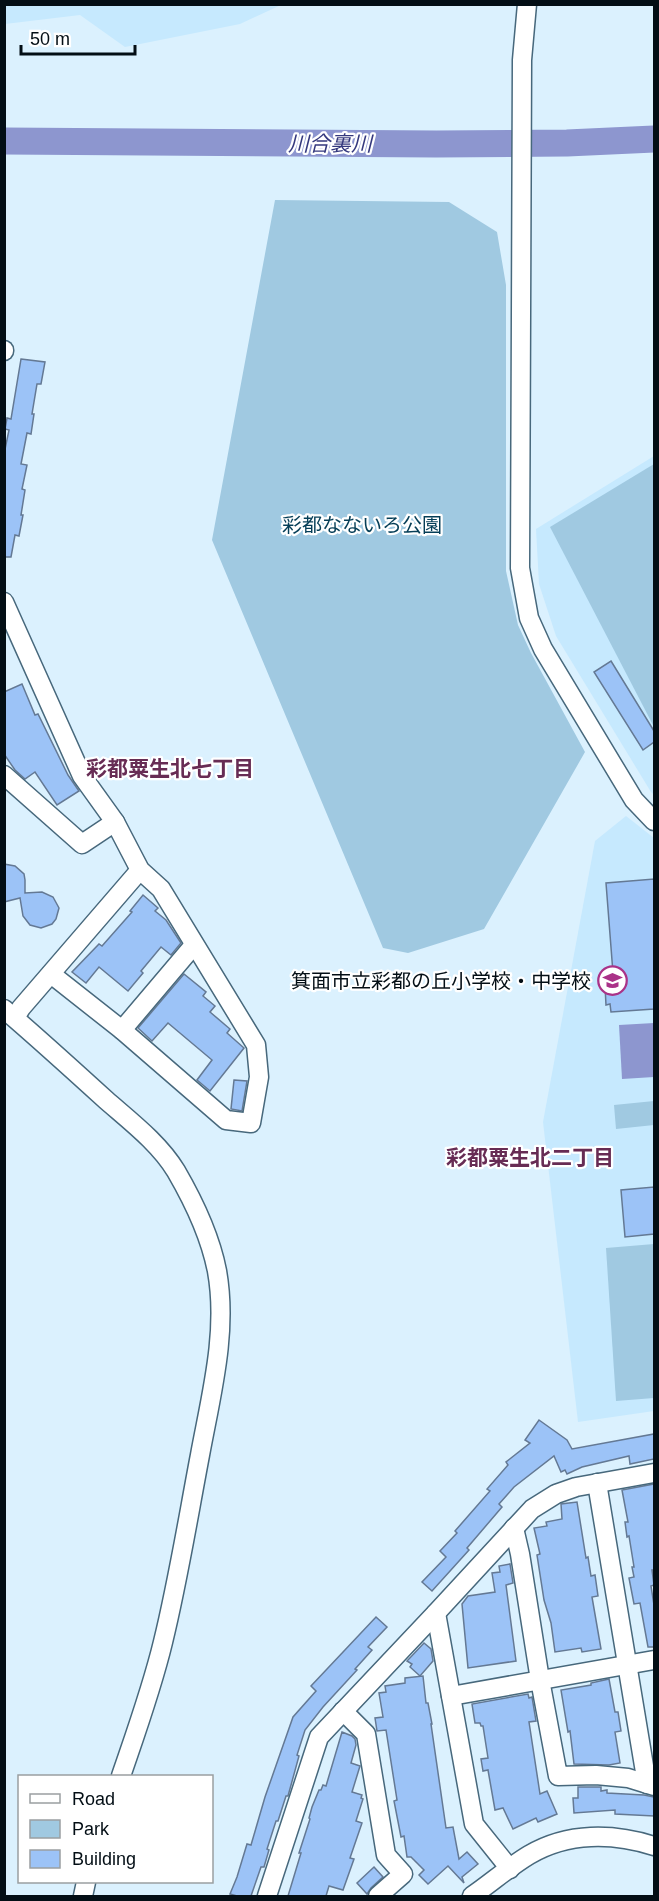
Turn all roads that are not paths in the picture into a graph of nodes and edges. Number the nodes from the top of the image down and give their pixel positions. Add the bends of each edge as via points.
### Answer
1 (527, 4) edge
2 (4, 602) edge
3 (4, 775) edge
4 (654, 821) edge
5 (115, 822) junction
6 (140, 870) junction
7 (194, 945) junction
8 (51, 974) junction
9 (10, 1013) edge
10 (122, 1030) junction
11 (654, 1473) edge
12 (597, 1483) junction
13 (514, 1528) junction
14 (436, 1613) junction
15 (654, 1660) edge
16 (627, 1665) junction
17 (540, 1680) junction
18 (451, 1696) junction
19 (343, 1711) junction
20 (121, 1775) edge
21 (651, 1785) edge
22 (654, 1846) edge
23 (510, 1869) junction
24 (267, 1896) edge
25 (378, 1896) edge
26 (472, 1896) edge

1 - 4 street via 522,60 519,568 529,618 543,649 634,800
2 - 5 street via 82,776
3 - 5 street via 82,844
5 - 6 street
6 - 7 street via 161,889
6 - 8 street
7 - 10 street
7 - 10 street via 256,1045 259,1077 251,1123 226,1120
8 - 9 street via 21,1008
8 - 10 street
9 - 20 street via 128,1119 174,1168 207,1234 217,1272 221,1313 217,1364 174,1593 163,1643
11 - 12 street
12 - 13 street via 556,1494 532,1509
12 - 16 street
13 - 14 street
13 - 17 street
14 - 18 street
14 - 19 street
15 - 16 street
16 - 17 street
16 - 21 street
17 - 18 street
17 - 21 street via 558,1776 628,1778
18 - 23 street via 474,1824
19 - 24 street via 319,1737
19 - 25 street via 366,1734 386,1855 403,1874
22 - 23 street via 614,1837 572,1839 528,1855
23 - 26 street

